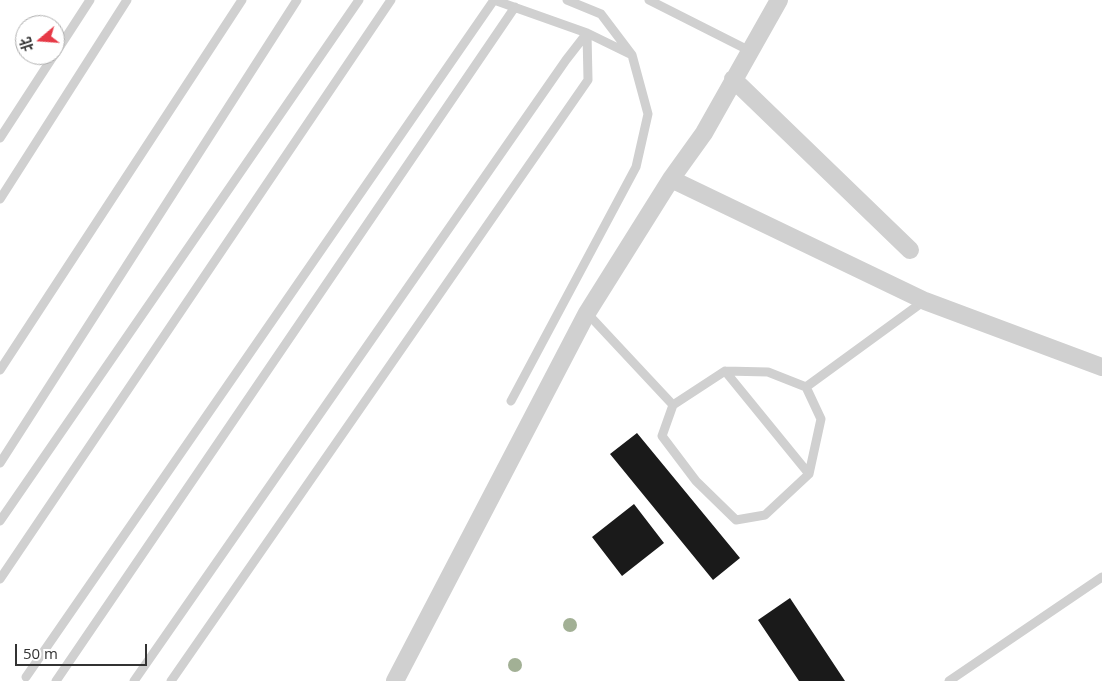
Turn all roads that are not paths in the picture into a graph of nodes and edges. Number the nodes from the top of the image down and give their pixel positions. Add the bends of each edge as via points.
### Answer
1 (90, 0) edge
2 (127, 0) edge
3 (242, 0) edge
4 (359, 0) edge
5 (392, 0) edge
6 (494, 0) edge
7 (567, 0) edge
8 (649, 0) edge
9 (779, 0) edge
10 (293, 1) edge
11 (515, 7) junction
12 (587, 33) junction
13 (65, 39) edge
14 (750, 51) junction
15 (632, 55) junction
16 (48, 65) edge
17 (734, 79) junction
18 (0, 138) edge
19 (671, 179) junction
20 (0, 199) edge
21 (910, 250) dead end
22 (924, 301) junction
23 (587, 313) junction
24 (1102, 367) edge
25 (0, 370) edge
26 (726, 371) junction
27 (806, 387) junction
28 (511, 402) dead end
29 (673, 405) junction
30 (0, 464) edge
31 (809, 474) junction
32 (0, 521) edge
33 (1102, 577) edge
34 (0, 579) edge
35 (26, 677) dead end
36 (56, 681) edge
37 (134, 681) edge
38 (171, 681) edge
39 (395, 681) edge
40 (949, 681) edge

1 - 13 lane
2 - 20 lane
3 - 25 lane
4 - 32 lane
5 - 34 lane
6 - 11 lane
6 - 35 lane
7 - 15 lane via 601,14
8 - 14 lane
9 - 14 street
10 - 30 lane
11 - 12 lane
11 - 36 lane
12 - 15 lane
12 - 37 lane
12 - 38 lane via 588,80
14 - 17 street
15 - 28 lane via 648,114 636,167
16 - 18 lane
17 - 19 street via 704,133
17 - 21 street
19 - 22 street
19 - 23 street
22 - 24 street
22 - 27 lane
23 - 29 lane
23 - 39 street
26 - 27 lane via 768,372
26 - 29 lane
26 - 31 lane
27 - 31 lane via 821,419
29 - 31 lane via 662,436 696,481 736,520 765,515
33 - 40 lane

